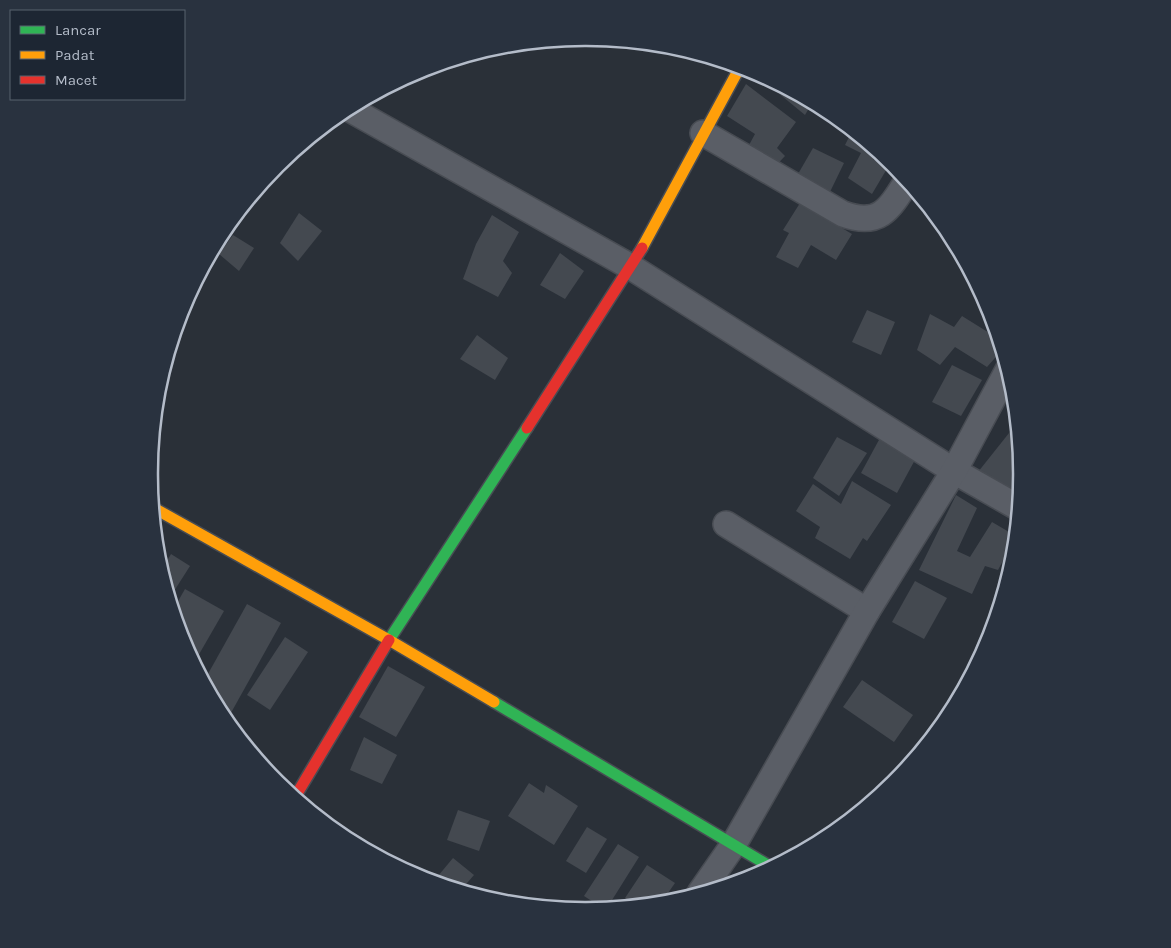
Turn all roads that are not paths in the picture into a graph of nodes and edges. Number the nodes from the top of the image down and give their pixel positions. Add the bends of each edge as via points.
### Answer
1 (736, 74) edge
2 (357, 113) edge
3 (703, 133) junction
4 (903, 188) edge
5 (631, 267) junction
6 (1003, 380) edge
7 (954, 471) junction
8 (1012, 504) edge
9 (160, 511) edge
10 (726, 524) dead end
11 (867, 611) junction
12 (389, 640) junction
13 (298, 791) edge
14 (734, 844) junction
15 (764, 863) edge
16 (706, 884) edge

1 - 3 street
2 - 5 street
3 - 4 street via 843,214 860,220 876,217 894,202
3 - 5 street
5 - 7 street
5 - 12 street
6 - 7 street
7 - 8 street
7 - 11 street
9 - 12 street
10 - 11 street
11 - 14 street
12 - 13 street
12 - 14 street
14 - 15 street
14 - 16 street

